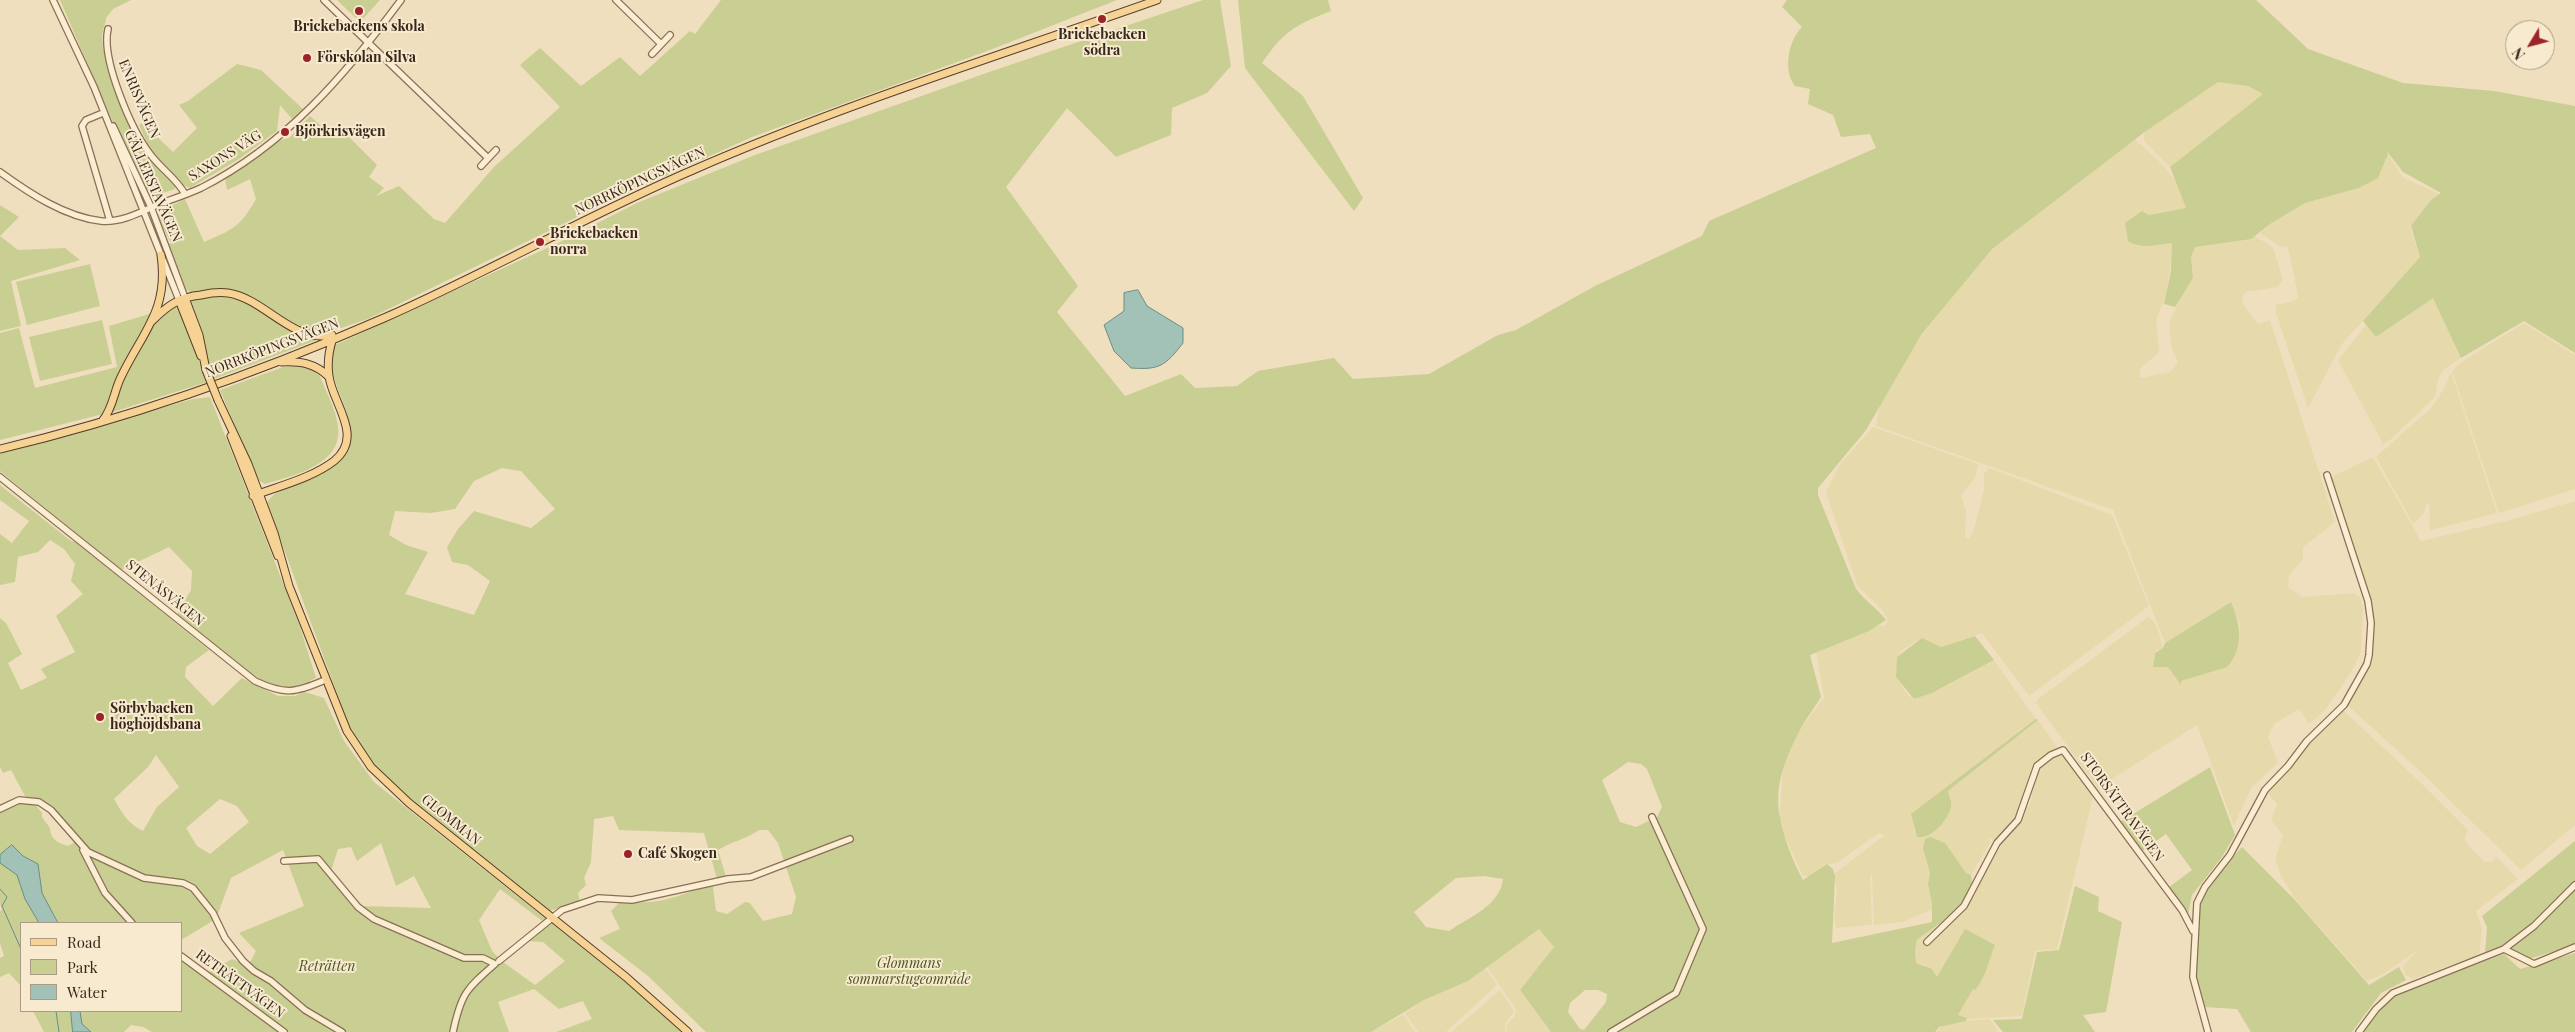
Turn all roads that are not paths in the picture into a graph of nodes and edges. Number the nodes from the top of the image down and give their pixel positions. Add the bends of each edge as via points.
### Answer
1 (53, 0) edge
2 (324, 0) edge
3 (401, 0) edge
4 (616, 0) edge
5 (1157, 0) edge
6 (108, 29) dead end
7 (670, 34) dead end
8 (368, 43) junction
9 (661, 44) junction
10 (652, 54) dead end
11 (94, 87) junction
12 (103, 113) junction
13 (496, 150) dead end
14 (488, 158) junction
15 (481, 166) dead end
16 (0, 172) edge
17 (185, 194) junction
18 (151, 207) junction
19 (144, 210) junction
20 (110, 221) junction
21 (161, 255) junction
22 (182, 299) junction
23 (152, 321) junction
24 (343, 334) junction
25 (333, 338) junction
26 (273, 363) junction
27 (329, 377) junction
28 (103, 420) junction
29 (0, 448) edge
30 (2327, 475) dead end
31 (0, 477) edge
32 (257, 494) junction
33 (325, 680) junction
34 (0, 809) edge
35 (1652, 817) dead end
36 (850, 839) dead end
37 (79, 844) junction
38 (284, 861) dead end
39 (2575, 885) edge
40 (552, 917) junction
41 (131, 922) edge
42 (2194, 934) junction
43 (1927, 942) dead end
44 (2575, 947) edge
45 (2504, 949) junction
46 (182, 957) edge
47 (497, 963) junction
48 (284, 1032) edge
49 (342, 1032) edge
50 (453, 1032) edge
51 (688, 1032) edge
52 (1611, 1032) edge
53 (2208, 1032) edge
54 (2359, 1032) edge

1 - 11 street, GÄLLERSTAVÄGEN
2 - 8 street
3 - 8 street, SAXONS VÄG
4 - 9 street
5 - 24 main road, NORRKÖPINGSVÄGEN via 751,146 628,199 436,294
6 - 17 street, ENRISVÄGEN via 108,60 134,124 152,156 177,180
7 - 9 street
8 - 14 street
8 - 17 street, SAXONS VÄG via 328,91 290,127 246,162
9 - 10 street
11 - 12 street, GÄLLERSTAVÄGEN
11 - 18 street, GÄLLERSTAVÄGEN
12 - 19 street, GÄLLERSTAVÄGEN
12 - 20 street via 86,120 82,126
13 - 14 street
14 - 15 street
16 - 20 street via 59,208 87,218
17 - 18 street, SAXONS VÄG
18 - 19 street, SAXONS VÄG
18 - 22 street, GÄLLERSTAVÄGEN
19 - 20 street, SAXONS VÄG
19 - 21 street, GÄLLERSTAVÄGEN
21 - 22 street, GÄLLERSTAVÄGEN
21 - 23 main road via 162,290
22 - 23 main road via 168,304
22 - 24 main road via 228,293 304,332 323,337
22 - 32 main road, GLOMMAN, bridge via 206,370 244,454
23 - 28 main road via 121,376
24 - 25 main road, NORRKÖPINGSVÄGEN
25 - 26 main road, NORRKÖPINGSVÄGEN
25 - 27 main road
26 - 27 main road via 306,362
26 - 28 main road, NORRKÖPINGSVÄGEN
27 - 32 main road via 348,426 340,454 316,471
28 - 29 main road, NORRKÖPINGSVÄGEN
30 - 42 street via 2368,601 2370,654 2344,705 2307,741 2259,798 2230,855 2200,895 2195,908
31 - 33 street, STENÅSVÄGEN via 255,681 277,691 290,692
32 - 33 main road, GLOMMAN via 274,533
33 - 40 main road, GLOMMAN via 353,741 382,779
34 - 37 street via 19,800 39,802 51,810
35 - 52 street via 1703,929 1676,993
36 - 40 street via 759,874 632,900 598,898 562,910
37 - 41 street via 105,893
37 - 49 street via 88,852 144,878 183,883 193,888 243,961 305,1010
38 - 47 street via 318,859 358,907 374,919 464,958 483,958
39 - 45 street
40 - 47 street
40 - 51 main road, GLOMMAN
42 - 43 street, STORSÄTTRAVÄGEN via 2185,915 2063,750 2051,755 2033,771 2018,820 1997,843 1964,906
42 - 53 street via 2193,982
44 - 45 street via 2534,964
45 - 54 street via 2393,993
46 - 48 street, RETRÄTTVÄGEN
47 - 50 street via 469,986

